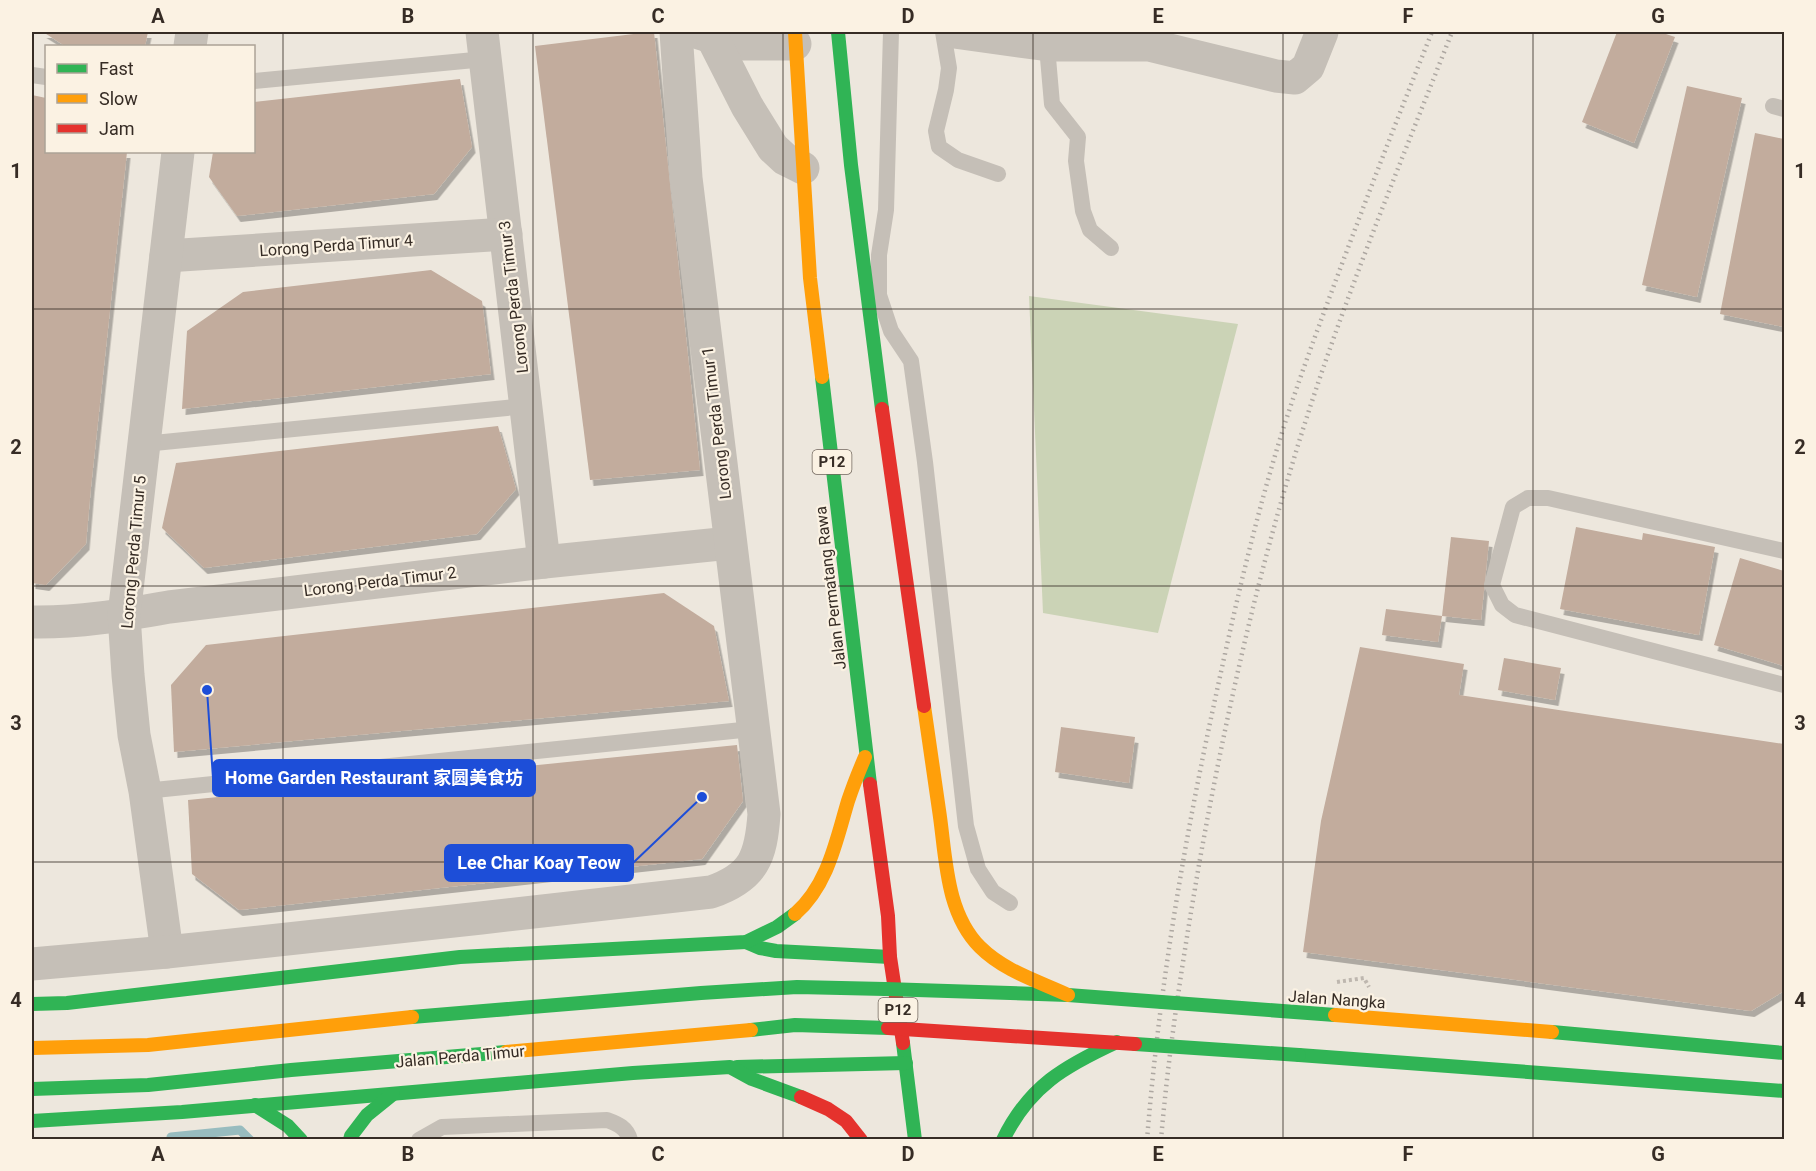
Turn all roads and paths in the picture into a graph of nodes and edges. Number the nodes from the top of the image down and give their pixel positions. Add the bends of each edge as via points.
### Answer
1 (676, 32) edge
2 (838, 32) edge
3 (891, 32) edge
4 (942, 32) edge
5 (954, 32) edge
6 (1322, 32) edge
7 (704, 35) edge
8 (795, 38) edge
9 (1149, 38) edge
10 (484, 45) edge
11 (1049, 45) junction
12 (255, 81) edge
13 (178, 153) edge
14 (803, 168) junction
15 (998, 174) dead end
16 (506, 234) junction
17 (1111, 248) dead end
18 (166, 256) junction
19 (526, 406) junction
20 (144, 444) junction
21 (730, 543) junction
22 (1785, 551) edge
23 (544, 562) junction
24 (124, 615) junction
25 (32, 622) edge
26 (1785, 685) edge
27 (753, 729) junction
28 (866, 755) junction
29 (145, 791) junction
30 (1010, 903) dead end
31 (746, 942) junction
32 (167, 952) junction
33 (890, 957) junction
34 (32, 964) edge
35 (1068, 995) junction
36 (32, 1004) edge
37 (1692, 1031) dead end
38 (1552, 1032) junction
39 (1117, 1042) junction
40 (32, 1048) edge
41 (1785, 1053) edge
42 (906, 1063) junction
43 (730, 1067) junction
44 (32, 1089) edge
45 (1785, 1091) edge
46 (393, 1094) junction
47 (255, 1106) junction
48 (32, 1121) edge
49 (301, 1140) edge
50 (350, 1140) edge
51 (419, 1140) edge
52 (630, 1140) edge
53 (861, 1140) edge
54 (915, 1140) edge
55 (1003, 1140) edge

1 - 21 street, Lorong Perda Timur 1 via 686,178
2 - 35 main road, bridge via 850,165 951,892 959,915 982,949 1001,963
3 - 30 lane via 886,210 879,255 879,295 891,331 910,361 927,473 966,826 978,868 993,892
4 - 15 lane via 949,68 936,131 939,147 958,160
5 - 11 street
6 - 9 street via 1308,66 1295,78 1276,76
7 - 8 street via 734,44 760,45
7 - 14 street via 773,148
8 - 14 main road, Jalan Permatang Rawa / P12
9 - 11 street
10 - 12 lane
10 - 16 street, Lorong Perda Timur 3
11 - 17 lane via 1052,104 1078,137 1076,161 1083,211 1089,230
13 - 18 street, Lorong Perda Timur 5
14 - 28 main road, Jalan Permatang Rawa / P12 via 810,278
16 - 18 street, Lorong Perda Timur 4
16 - 19 street, Lorong Perda Timur 3
18 - 20 street, Lorong Perda Timur 5
19 - 20 lane
19 - 23 street, Lorong Perda Timur 3
20 - 24 street, Lorong Perda Timur 5
21 - 23 street, Lorong Perda Timur 2
21 - 27 street, Lorong Perda Timur 1
22 - 26 lane via 1548,498 1528,498 1514,507 1492,585 1502,605 1515,615
23 - 24 street, Lorong Perda Timur 2 via 169,606
24 - 25 street, Lorong Perda Timur 2
24 - 29 street, Lorong Perda Timur 5 via 133,725
27 - 29 lane
27 - 32 street, Lorong Perda Timur 1 via 764,814 762,837 752,866 726,887 711,892
28 - 31 main road via 821,884 806,905 787,921
28 - 33 main road, Jalan Permatang Rawa / P12
29 - 32 street, Lorong Perda Timur 5
31 - 33 main road via 776,951
31 - 36 main road via 460,957
32 - 34 street
33 - 42 main road, Jalan Permatang Rawa / P12
35 - 38 main road, Jalan Nangka, bridge
35 - 40 main road, Jalan Nangka, bridge via 796,987 374,1020 148,1045
37 - 38 main road
38 - 41 main road, Jalan Nangka
39 - 44 main road, Jalan Perda Timur, bridge via 795,1025 148,1085
39 - 45 main road, bridge
39 - 55 main road via 1070,1064 1046,1084 1024,1105
42 - 43 main road
42 - 54 main road, Jalan Permatang Rawa / P12
43 - 46 main road
43 - 53 main road via 828,1109 846,1121
46 - 47 main road
46 - 50 main road via 367,1115
47 - 48 main road
47 - 49 main road via 288,1126
51 - 52 lane via 442,1127 607,1120 620,1125

